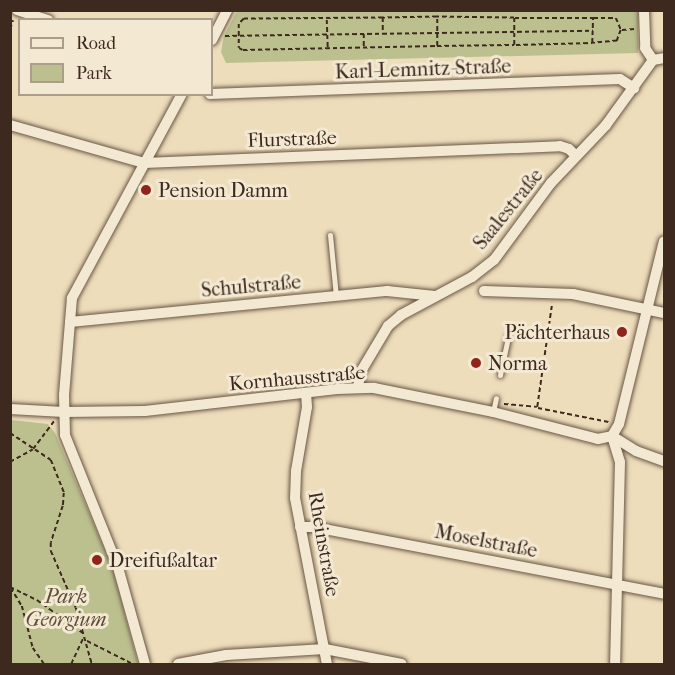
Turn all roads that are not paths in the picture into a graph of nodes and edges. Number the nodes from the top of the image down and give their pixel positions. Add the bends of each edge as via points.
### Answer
1 (227, 10) edge
2 (644, 10) edge
3 (15, 15) edge
4 (35, 18) edge
5 (214, 36) edge
6 (659, 59) edge
7 (634, 88) junction
8 (213, 94) edge
9 (181, 96) edge
10 (10, 125) edge
11 (576, 156) junction
12 (144, 163) junction
13 (330, 235) dead end
14 (664, 241) edge
15 (484, 291) dead end
16 (336, 296) junction
17 (436, 296) junction
18 (646, 309) junction
19 (664, 313) edge
20 (70, 322) junction
21 (508, 337) dead end
22 (500, 375) dead end
23 (357, 388) junction
24 (306, 393) junction
25 (10, 409) edge
26 (64, 412) junction
27 (612, 436) junction
28 (664, 461) edge
29 (300, 527) junction
30 (617, 585) junction
31 (664, 594) edge
32 (325, 649) junction
33 (145, 664) edge
34 (178, 664) edge
35 (327, 664) edge
36 (402, 664) edge
37 (615, 664) edge

1 - 5 street
2 - 6 street, Saalestraße via 645,48
3 - 4 street
6 - 7 street, Saalestraße
7 - 8 street, Karl-Lemnitz-Straße via 620,79
7 - 11 street, Saalestraße
9 - 12 street
10 - 12 street, Flurstraße
11 - 12 street, Flurstraße via 560,146
11 - 17 street, Saalestraße via 494,260
12 - 20 street via 75,291
13 - 16 lane
14 - 18 street
15 - 18 street via 592,297
16 - 17 street, Schulstraße via 387,291
16 - 20 street, Schulstraße
17 - 23 street, Saalestraße via 388,326 360,373
18 - 19 street
18 - 27 street via 619,424
20 - 26 street
21 - 22 lane
23 - 24 street, Kornhausstraße
23 - 27 street, Kornhausstraße via 495,404 598,439
24 - 26 street, Kornhausstraße via 167,409
24 - 29 street, Rheinstraße via 295,489
25 - 26 street, Kornhausstraße
26 - 33 street via 65,435 118,567
27 - 28 street, Kornhausstraße via 636,451
27 - 30 street via 620,462
29 - 30 street, Moselstraße via 314,526
29 - 32 street, Rheinstraße
30 - 31 street, Moselstraße
30 - 37 street
32 - 34 street via 226,655
32 - 35 street, Rheinstraße
32 - 36 street

